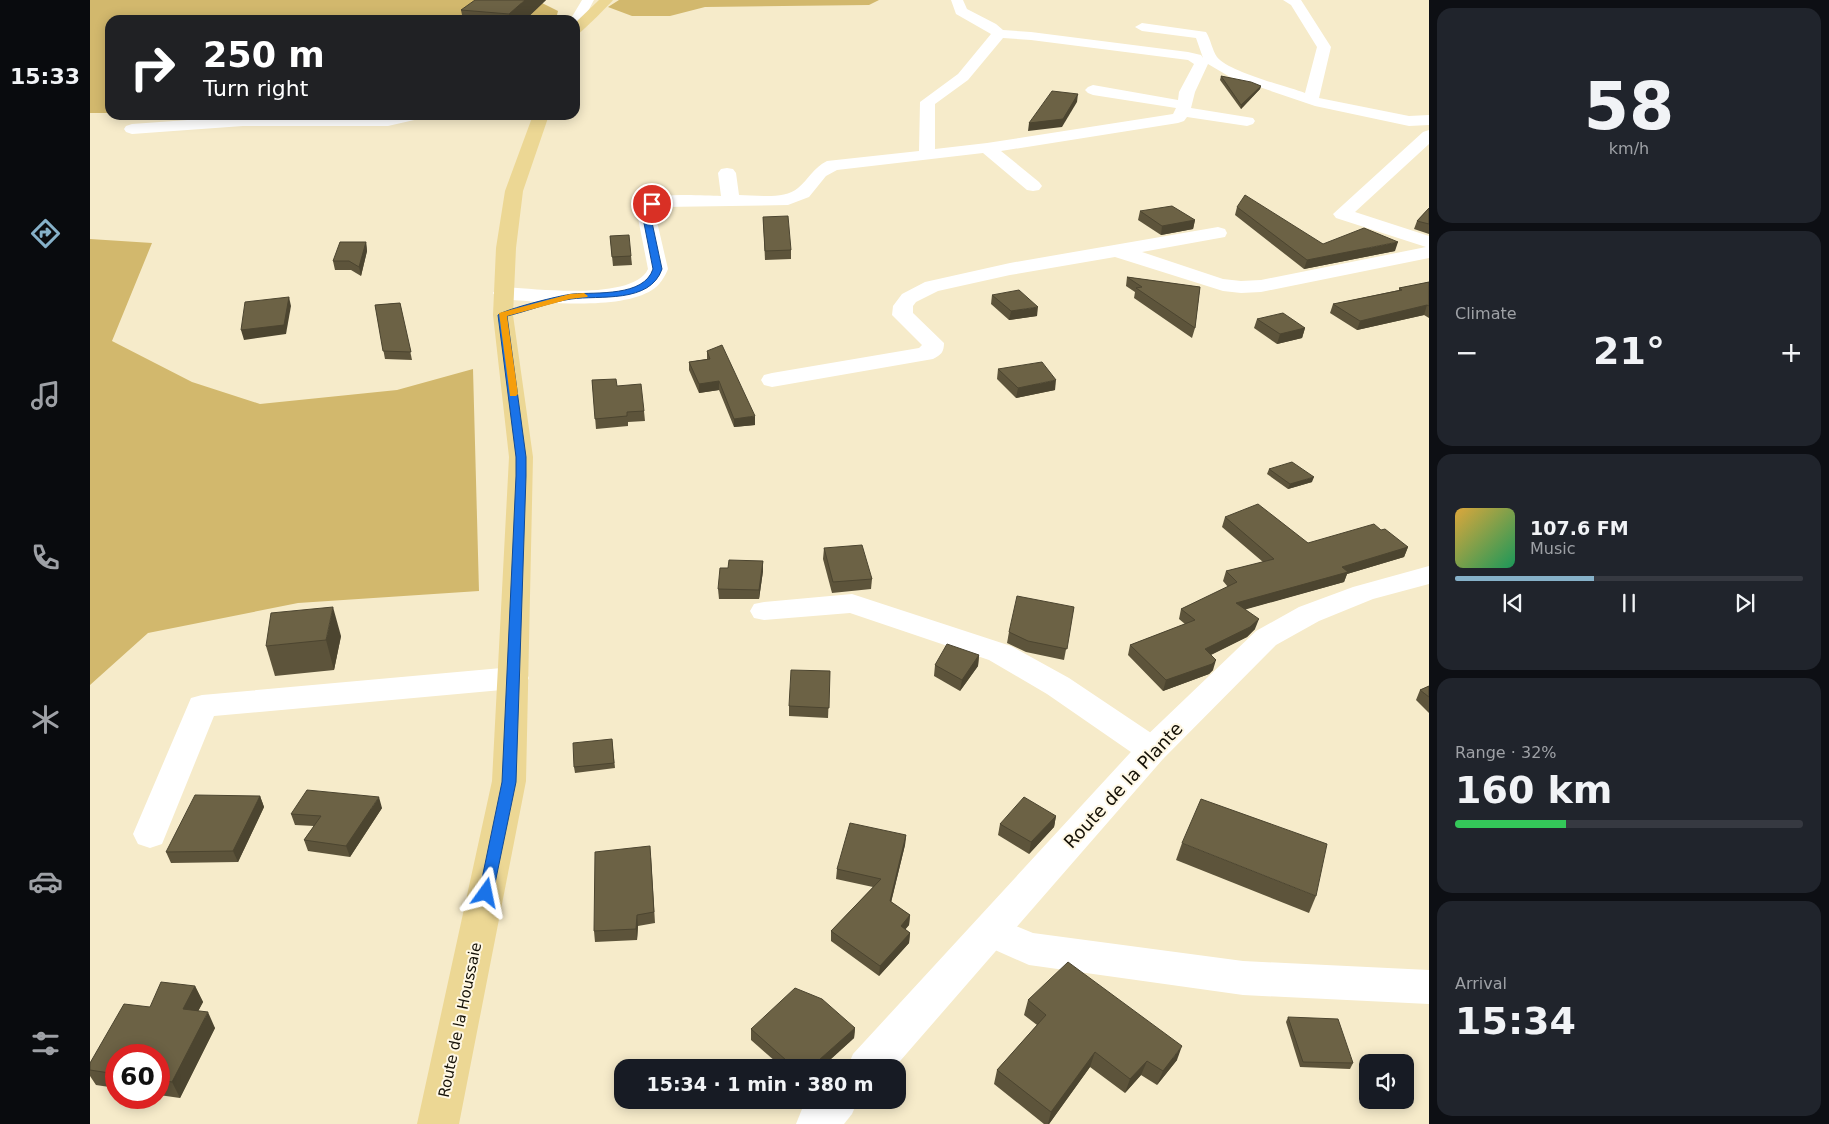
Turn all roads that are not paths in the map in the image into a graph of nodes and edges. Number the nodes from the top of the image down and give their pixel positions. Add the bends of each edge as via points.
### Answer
1 (588, 0) edge
2 (607, 0) edge
3 (957, 0) edge
4 (1289, 0) edge
5 (580, 18) edge
6 (580, 23) edge
7 (1142, 27) dead end
8 (999, 34) junction
9 (1093, 90) dead end
10 (1311, 100) junction
11 (1183, 109) junction
12 (393, 120) edge
13 (539, 120) edge
14 (1429, 120) edge
15 (1247, 121) dead end
16 (1409, 122) junction
17 (132, 128) dead end
18 (1429, 134) edge
19 (987, 148) junction
20 (927, 156) junction
21 (727, 173) dead end
22 (1033, 186) dead end
23 (731, 201) junction
24 (1218, 233) dead end
25 (1429, 242) edge
26 (1116, 252) junction
27 (1429, 252) edge
28 (503, 304) junction
29 (772, 380) dead end
30 (1429, 575) edge
31 (764, 611) dead end
32 (514, 678) junction
33 (1152, 750) junction
34 (150, 834) dead end
35 (990, 931) junction
36 (1429, 988) edge
37 (875, 1059) edge
38 (830, 1109) edge
39 (438, 1124) edge
40 (817, 1124) edge

1 - 5 street
2 - 6 main road
3 - 8 street via 961,11 991,26
4 - 10 street via 1296,2 1324,47
7 - 10 street via 1201,35 1211,59 1218,66
8 - 11 street via 1196,58 1201,64 1187,92
8 - 20 street via 963,77 928,102
9 - 11 street
10 - 16 street
11 - 15 street
11 - 19 street via 1178,118 1171,120
12 - 17 street via 243,121
13 - 28 main road, Route de la Houssaie via 514,191
14 - 16 street
16 - 18 street via 1412,128
18 - 25 street via 1342,214
19 - 20 street
19 - 22 street
20 - 23 street via 827,167 805,193 796,198
21 - 23 street
23 - 28 street via 652,204 646,213 658,269 644,286 628,292
24 - 26 street
26 - 27 street via 1238,287 1261,286
26 - 29 street via 932,286 908,298 902,315 933,343 933,350
28 - 32 main road, Route de la Houssaie via 521,457
30 - 33 street, Route de la Plante via 1363,593 1309,614 1266,638
31 - 33 street via 852,603 1000,653 1058,686
32 - 34 street via 202,706
32 - 39 main road, Route de la Houssaie via 509,782
33 - 35 street, Route de la Plante
35 - 36 street via 1029,949 1243,978
35 - 37 street, Route de la Plante
38 - 40 street

